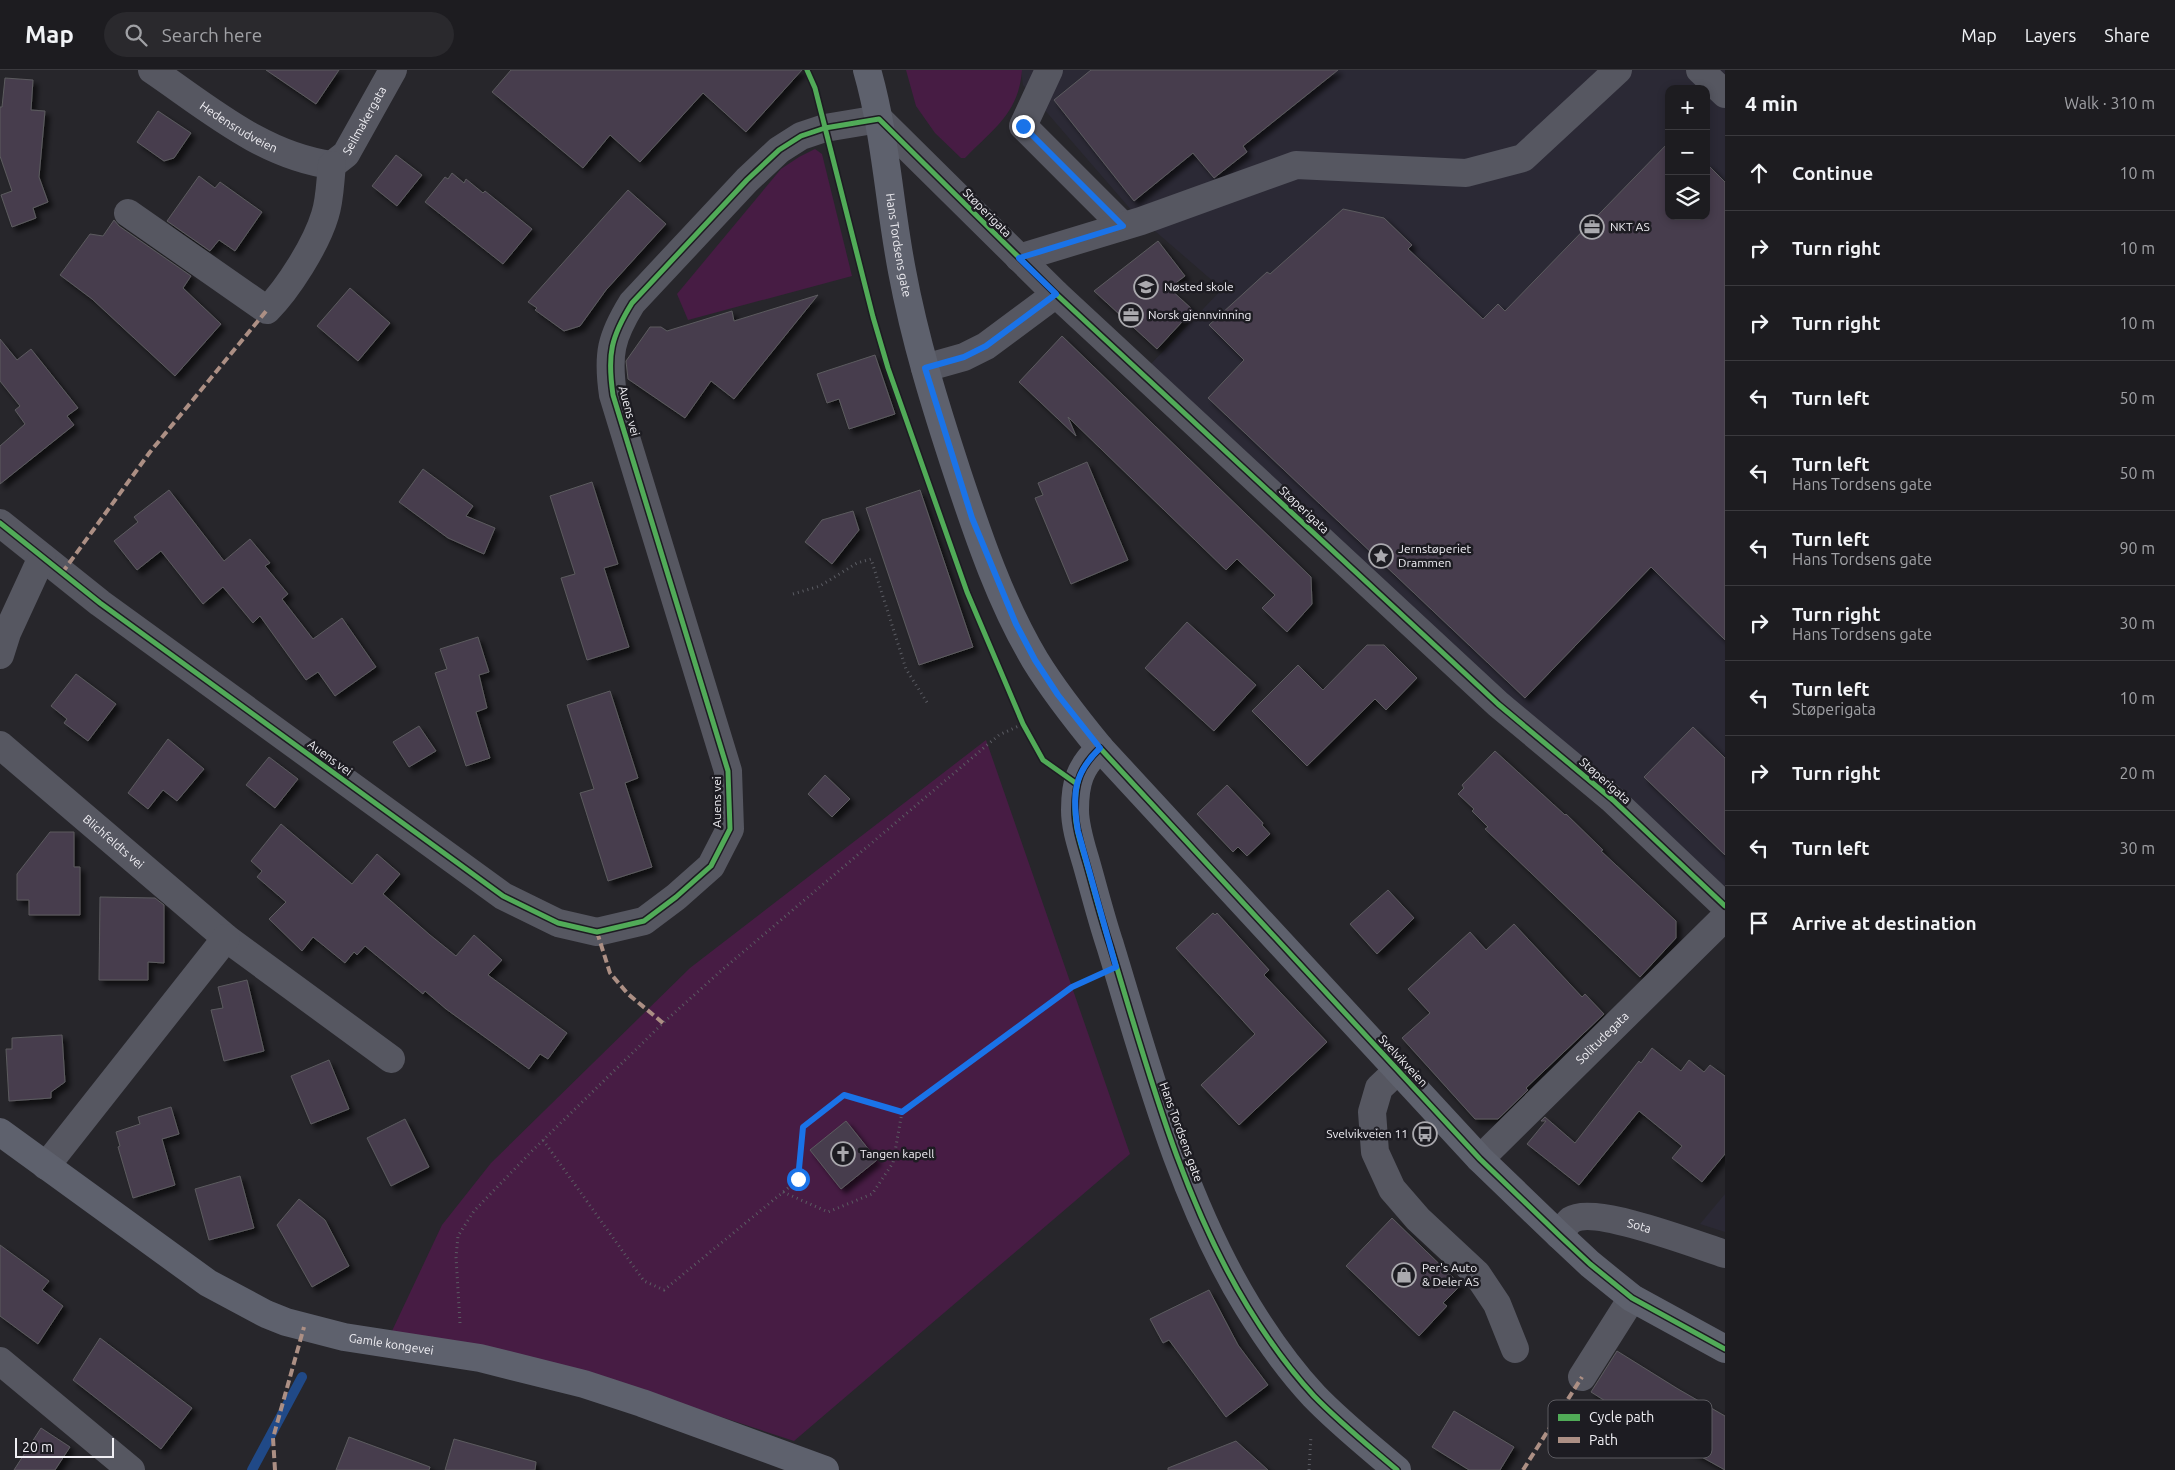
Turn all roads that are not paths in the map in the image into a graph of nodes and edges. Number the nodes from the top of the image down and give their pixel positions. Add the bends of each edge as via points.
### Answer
1 (152, 70) edge
2 (392, 70) edge
3 (867, 70) edge
4 (1049, 70) edge
5 (1618, 70) edge
6 (1700, 70) edge
7 (1725, 94) edge
8 (879, 119) junction
9 (332, 166) junction
10 (128, 213) dead end
11 (1123, 226) junction
12 (1019, 258) junction
13 (1056, 294) junction
14 (925, 368) junction
15 (0, 523) edge
16 (42, 557) junction
17 (0, 655) edge
18 (0, 745) edge
19 (1100, 748) junction
20 (1725, 906) edge
21 (1725, 917) edge
22 (226, 938) junction
23 (391, 1059) dead end
24 (1398, 1070) junction
25 (0, 1132) edge
26 (1480, 1159) junction
27 (46, 1166) junction
28 (1559, 1235) junction
29 (1725, 1254) edge
30 (1632, 1298) junction
31 (1515, 1349) dead end
32 (1725, 1349) edge
33 (0, 1361) edge
34 (1582, 1377) dead end
35 (131, 1470) edge
36 (825, 1470) edge
37 (1397, 1470) edge

1 - 9 street, Hedensrudveien via 246,134 284,154
2 - 9 street, Seilmakergata via 355,141
3 - 8 main road, Hans Tordsens gate
4 - 11 street via 1023,126
5 - 11 street via 1523,158 1466,173 1296,165
6 - 7 street
8 - 12 street, Støperigata
8 - 14 main road, Hans Tordsens gate via 900,262
8 - 16 street, Auens vei via 825,128 801,136 779,150 632,303 612,344 609,369 613,395 728,771 730,829 711,866 644,922 597,932 558,923 503,896 100,603
9 - 10 street via 325,214 316,240 278,299 266,310
11 - 12 street
12 - 13 street, Støperigata
13 - 14 street via 986,346 964,357
13 - 20 street, Støperigata via 1498,704 1613,800
14 - 19 main road, Hans Tordsens gate via 972,518 1016,624 1058,695
15 - 16 street, Auens vei
16 - 17 street
18 - 22 street, Blichfeldts vei
19 - 24 main road, Svelvikveien
19 - 37 main road, Hans Tordsens gate via 1081,769 1075,795 1078,831 1116,967 1178,1156 1205,1224 1239,1290 1272,1343 1313,1394
21 - 26 street, Solitudegata
22 - 23 street, Blichfeldts vei
22 - 27 street
24 - 26 main road, Svelvikveien
24 - 31 street via 1379,1088 1372,1112 1375,1152 1392,1189 1418,1219 1477,1274 1497,1304
25 - 27 main road, Gamle kongevei
26 - 28 main road, Svelvikveien
27 - 36 main road, Gamle kongevei via 208,1283 286,1322 344,1337 534,1370 642,1403
28 - 29 street, Sota via 1571,1220 1586,1216 1611,1218
28 - 30 main road, Svelvikveien
30 - 32 main road, Svelvikveien
30 - 34 street
33 - 35 street

